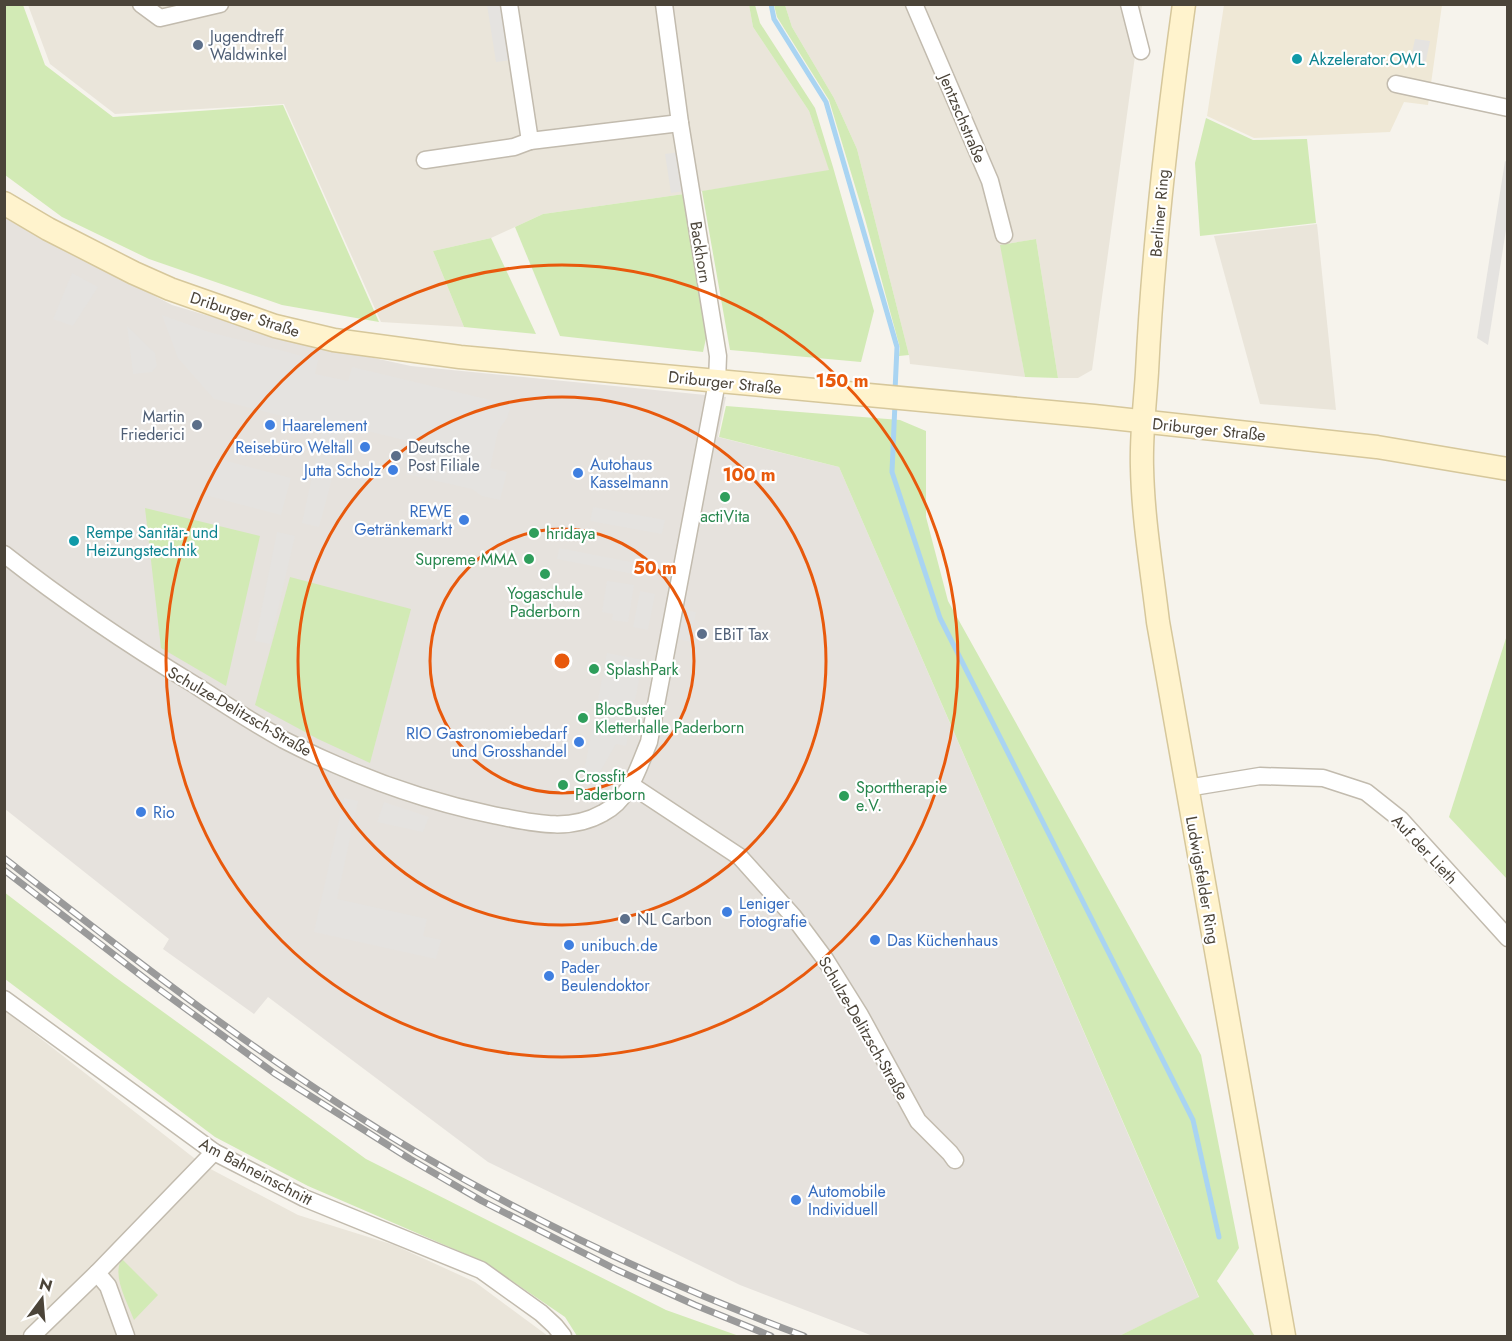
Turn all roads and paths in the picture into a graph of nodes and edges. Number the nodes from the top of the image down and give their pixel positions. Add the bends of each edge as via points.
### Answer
1 (220, 4) edge
2 (509, 4) edge
3 (664, 4) edge
4 (914, 4) edge
5 (1129, 4) edge
6 (1184, 4) edge
7 (141, 5) edge
8 (1141, 51) dead end
9 (1396, 84) dead end
10 (1508, 108) edge
11 (681, 123) junction
12 (530, 141) junction
13 (425, 160) dead end
14 (4, 204) edge
15 (1004, 235) dead end
16 (717, 382) junction
17 (1143, 422) junction
18 (1508, 469) edge
19 (4, 554) edge
20 (631, 785) junction
21 (1187, 788) junction
22 (1508, 938) edge
23 (4, 999) edge
24 (214, 1152) junction
25 (955, 1160) dead end
26 (97, 1273) junction
27 (32, 1336) edge
28 (126, 1336) edge
29 (562, 1336) edge
30 (1284, 1336) edge

1 - 7 street via 160,18
2 - 12 street
3 - 11 street, Backhorn
4 - 15 street, Jentzschstraße via 990,181
5 - 8 street
6 - 17 main road, Berliner Ring via 1163,159
9 - 10 street
11 - 12 street
11 - 16 street, Backhorn via 718,356
12 - 13 street via 514,147
14 - 16 main road, Driburger Straße via 170,289 275,326 324,338 460,357
16 - 17 main road, Driburger Straße
16 - 20 street, Schulze-Delitzsch-Straße via 649,742
17 - 18 main road, Driburger Straße via 1377,447
17 - 21 main road, Ludwigsfelder Ring via 1144,515
19 - 20 street, Schulze-Delitzsch-Straße via 142,653 282,738 368,778 462,808 543,825 581,823 602,814
20 - 25 street, Schulze-Delitzsch-Straße via 740,857 793,916 860,1015 918,1121
21 - 22 street, Auf der Lieth via 1260,776 1323,778 1366,792 1400,819
21 - 30 main road, Ludwigsfelder Ring
23 - 24 street, Am Bahneinschnitt
24 - 26 street
24 - 29 street, Am Bahneinschnitt via 304,1198 481,1270 555,1326
26 - 27 street
26 - 28 street via 108,1286

